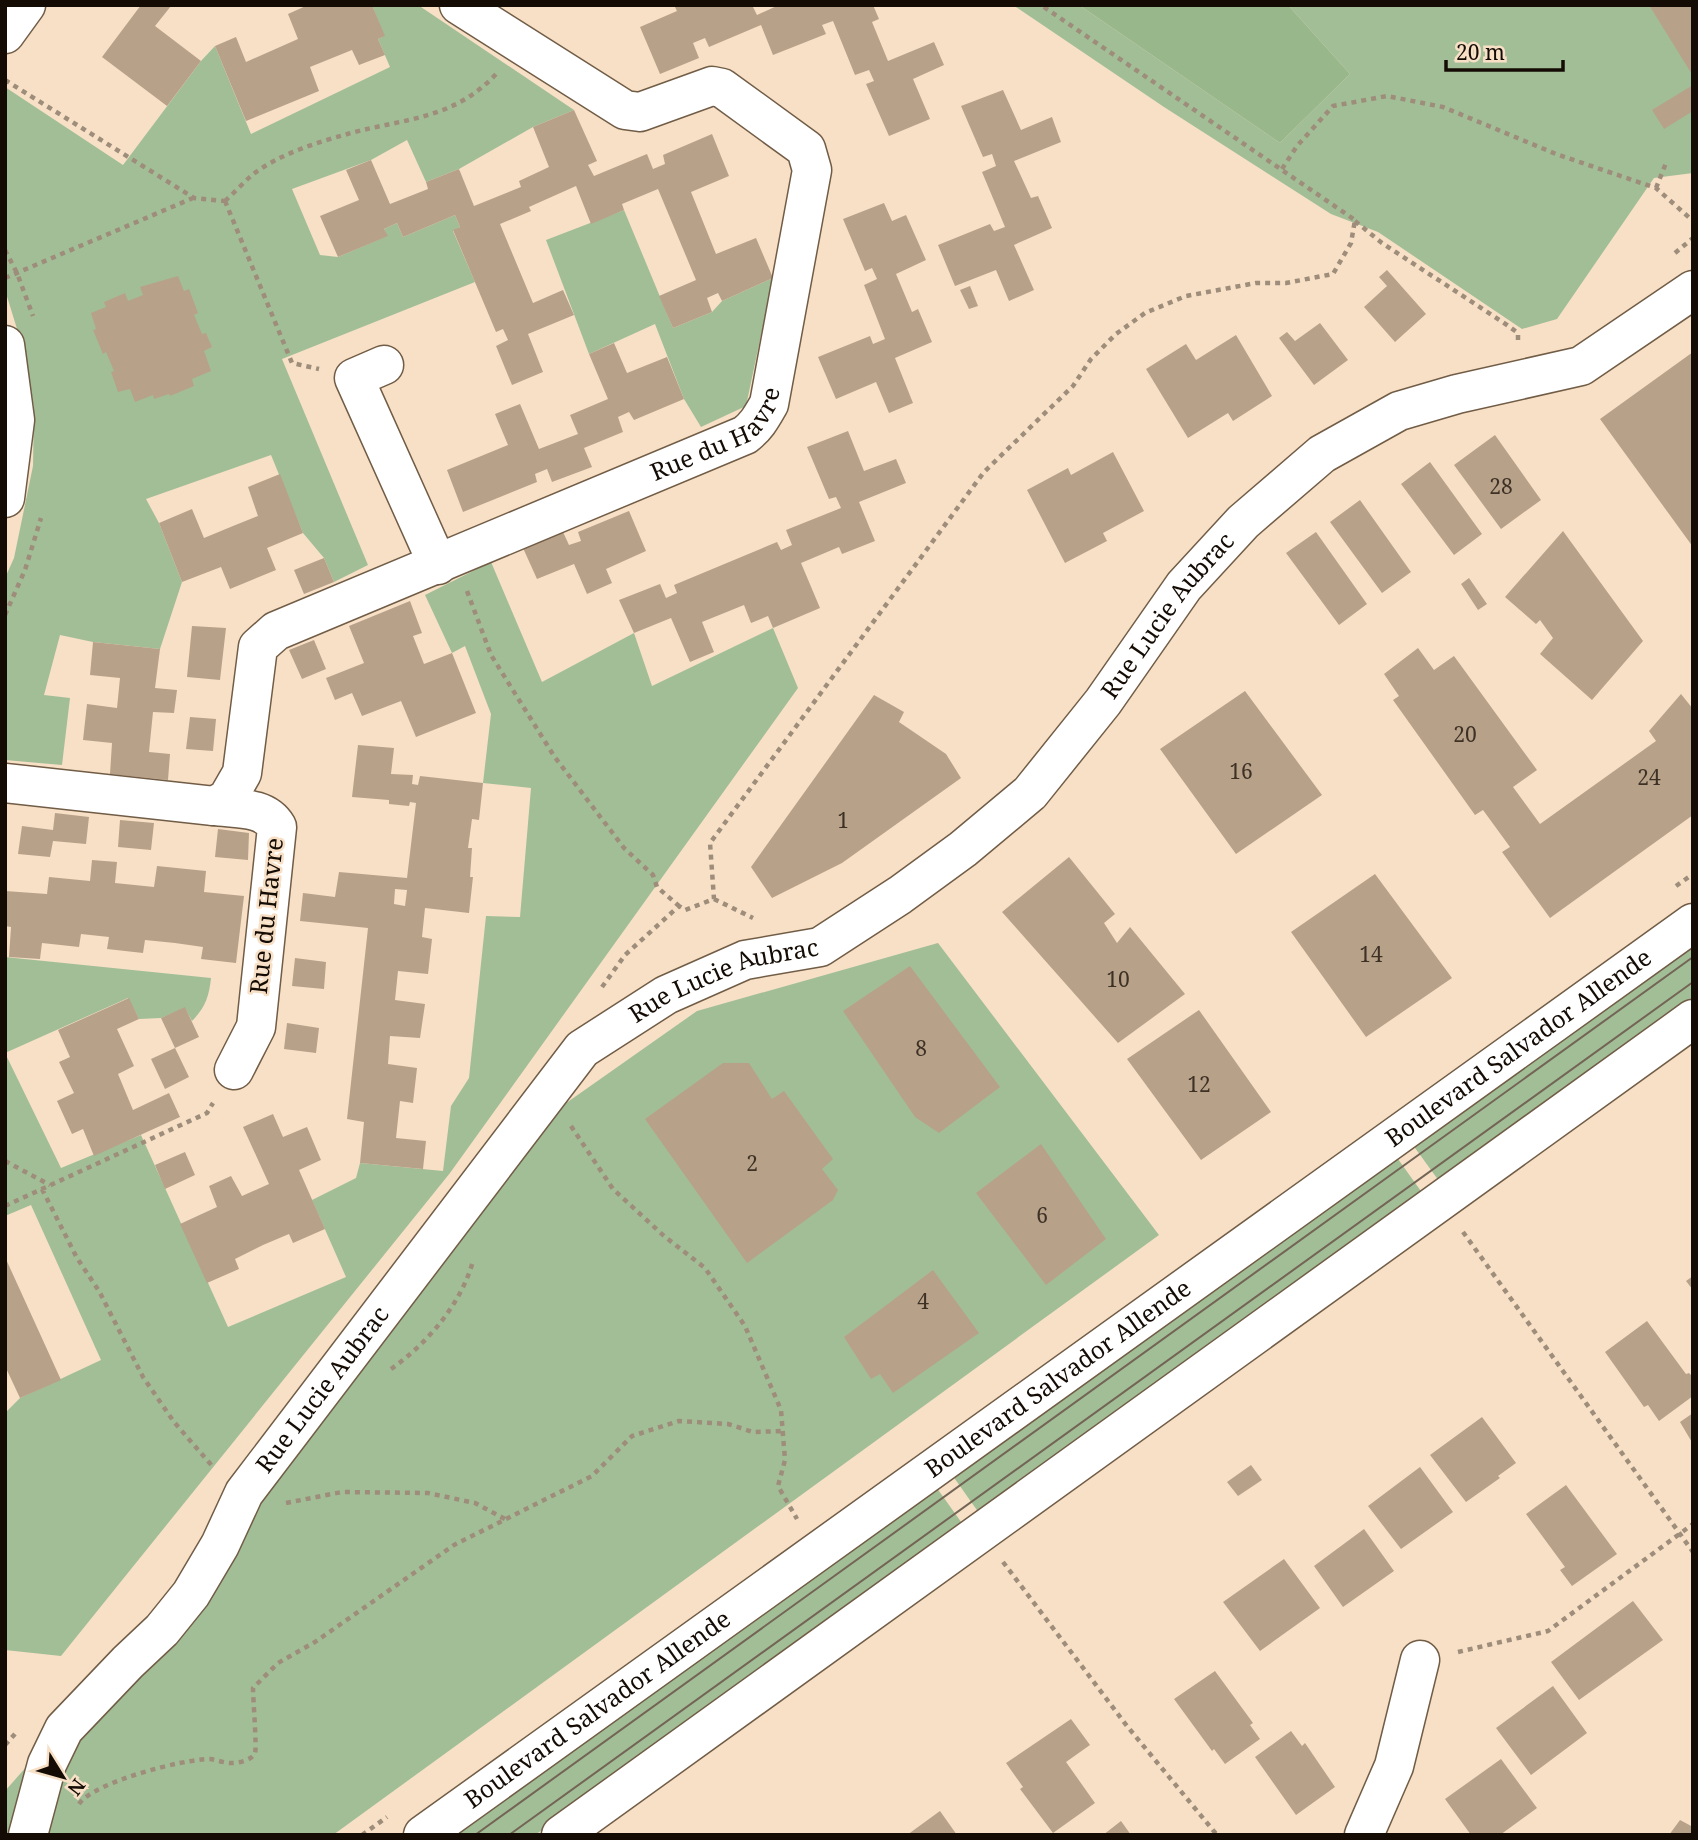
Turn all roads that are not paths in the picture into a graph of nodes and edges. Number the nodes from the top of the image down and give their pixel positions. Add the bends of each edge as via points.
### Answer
1 (26, 5) edge
2 (459, 5) edge
3 (5, 34) edge
4 (1693, 290) edge
5 (5, 345) edge
6 (369, 372) road end
7 (5, 498) edge
8 (446, 561) junction
9 (5, 783) edge
10 (214, 806) junction
11 (1693, 923) edge
12 (1693, 1018) edge
13 (234, 1070) road end
14 (1420, 1660) road end
15 (34, 1824) edge
16 (423, 1835) edge
17 (561, 1835) edge
18 (1364, 1835) edge

1 - 3 street
2 - 8 street, Rue du Havre via 625,110 640,112 712,86 722,88 806,149 812,170 769,404 755,427
4 - 15 street, Rue Lucie Aubrac via 1581,366 1399,411 1322,454 1243,522 1184,586 1103,702 1030,793 963,849 820,947 745,960 666,995 582,1049 244,1493 191,1594 162,1630 64,1729 47,1765
5 - 7 street via 15,420
6 - 8 street
8 - 10 street, Rue du Havre via 276,631 258,647 242,773 228,799
9 - 10 street, Rue du Havre
10 - 13 street, Rue du Havre via 264,812 276,827 256,1027
11 - 16 street, Boulevard Salvador Allende
12 - 17 street
14 - 18 street via 1394,1766

